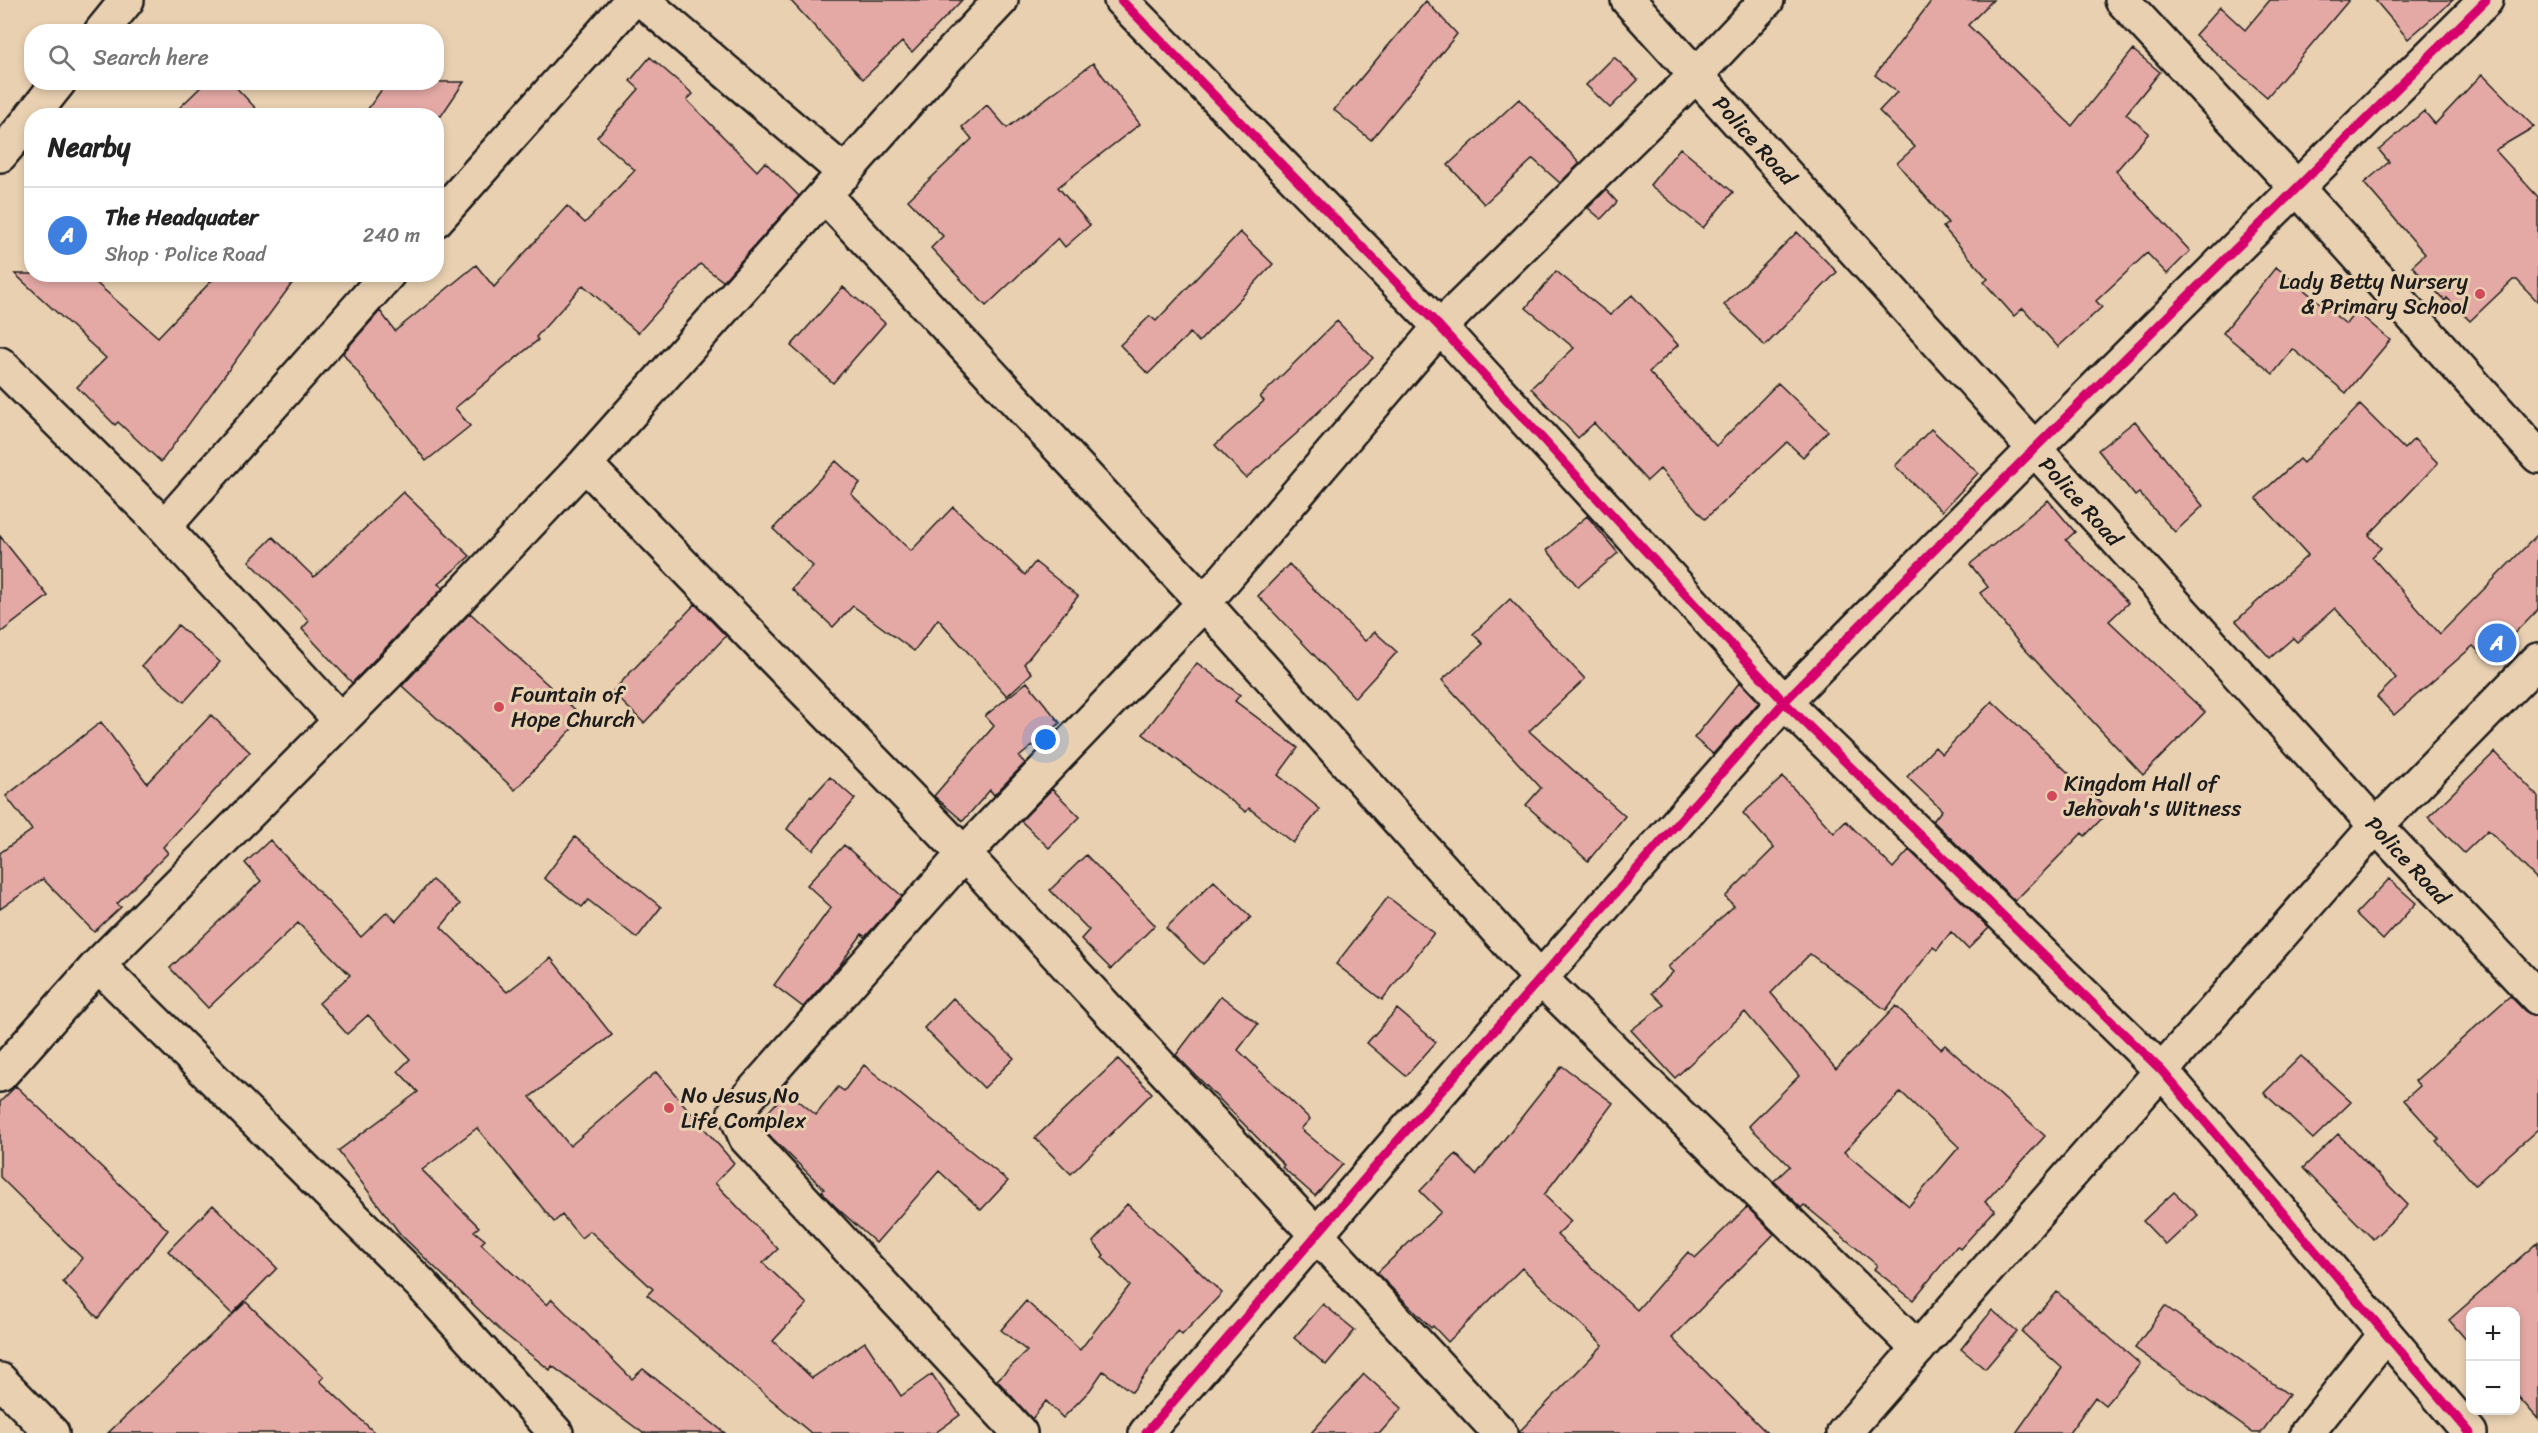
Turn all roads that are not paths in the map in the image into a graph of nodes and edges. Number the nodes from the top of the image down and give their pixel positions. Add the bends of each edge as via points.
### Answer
1 (127, 0) edge
2 (632, 0) edge
3 (642, 0) edge
4 (1001, 0) edge
5 (1121, 0) edge
6 (1628, 0) edge
7 (1767, 0) edge
8 (2122, 0) edge
9 (2486, 0) edge
10 (108, 24) edge
11 (1696, 75) junction
12 (53, 90) edge
13 (38, 108) edge
14 (24, 126) edge
15 (0, 155) edge
16 (835, 184) junction
17 (2297, 188) junction
18 (444, 211) edge
19 (381, 282) edge
20 (1440, 327) junction
21 (0, 364) edge
22 (2034, 449) junction
23 (2538, 456) edge
24 (585, 464) junction
25 (164, 527) junction
26 (1204, 603) junction
27 (2538, 660) edge
28 (1785, 702) junction
29 (341, 721) junction
30 (2376, 826) junction
31 (964, 854) junction
32 (98, 965) junction
33 (1540, 979) junction
34 (2538, 998) edge
35 (2162, 1071) junction
36 (0, 1075) edge
37 (1316, 1236) junction
38 (2385, 1335) junction
39 (1918, 1349) junction
40 (0, 1380) edge
41 (52, 1433) edge
42 (556, 1433) edge
43 (1020, 1433) edge
44 (1146, 1433) edge
45 (1500, 1433) edge
46 (1845, 1433) edge
47 (2307, 1433) edge
48 (2470, 1433) edge

1 - 10 street
2 - 18 street
3 - 16 street
4 - 16 street
5 - 20 street
6 - 11 street, Police Road
7 - 11 street
8 - 17 street
9 - 17 street
11 - 20 street
11 - 22 street, Police Road
12 - 13 street
14 - 15 street
16 - 24 street
16 - 26 street
17 - 22 street
17 - 23 street
19 - 25 street
20 - 26 street
20 - 28 street
21 - 25 street
22 - 28 street
22 - 30 street, Police Road
24 - 29 street
24 - 31 street
25 - 29 street
26 - 31 street
26 - 33 street
27 - 30 street
28 - 33 street
28 - 35 street
29 - 32 street
30 - 34 street, Police Road
30 - 35 street
31 - 37 street
31 - 43 street via 735,1112 746,1138
32 - 36 street
32 - 42 street via 421,1284
33 - 37 street
33 - 39 street
35 - 38 street
35 - 39 street
37 - 44 street
37 - 45 street
38 - 47 street
38 - 48 street
39 - 46 street
40 - 41 street

